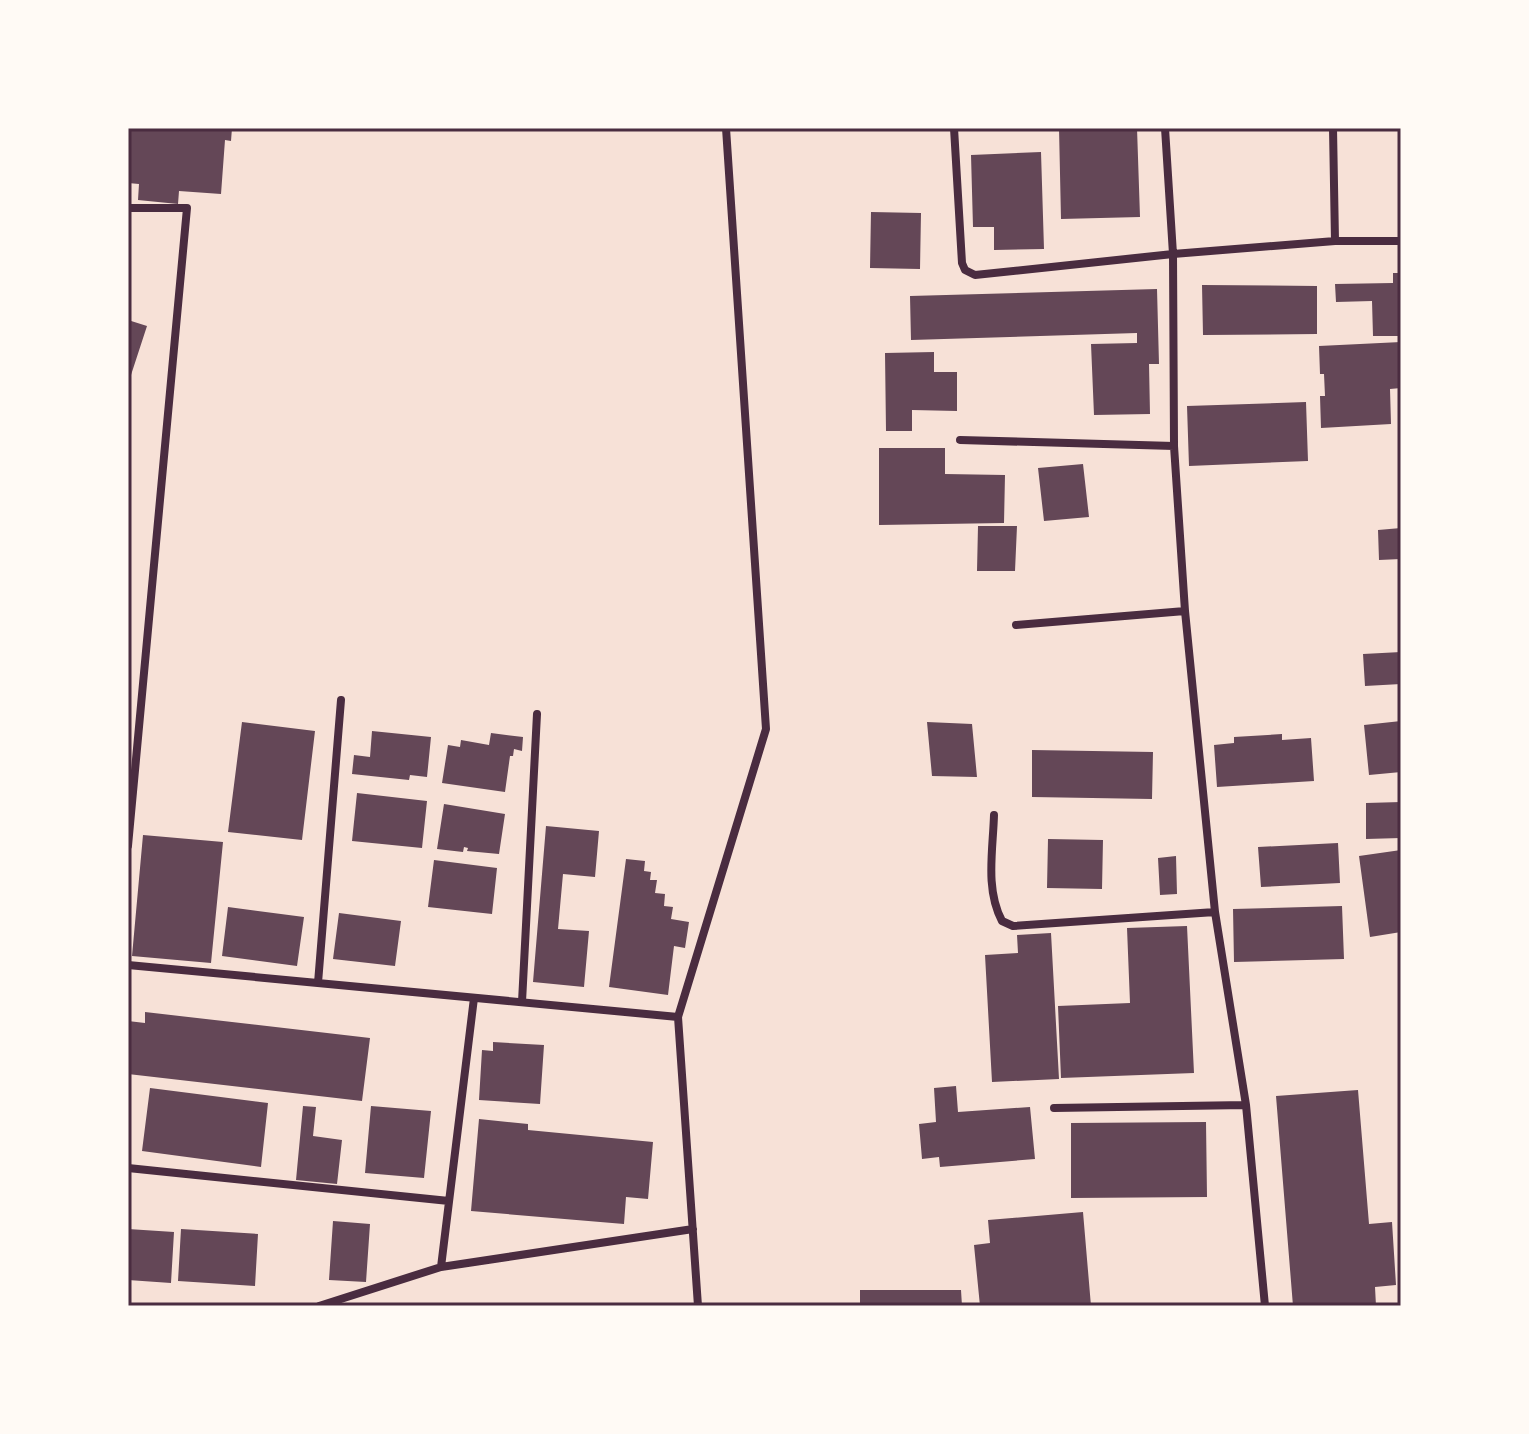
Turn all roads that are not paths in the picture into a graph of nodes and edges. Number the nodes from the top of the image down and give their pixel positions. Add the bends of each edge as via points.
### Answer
1 (726, 128) edge
2 (954, 128) edge
3 (1165, 128) edge
4 (1333, 128) edge
5 (128, 208) edge
6 (1335, 241) junction
7 (1401, 241) edge
8 (1173, 254) junction
9 (960, 440) dead end
10 (1174, 446) junction
11 (1185, 611) junction
12 (1016, 625) dead end
13 (341, 700) dead end
14 (537, 714) dead end
15 (994, 815) dead end
16 (128, 846) edge
17 (1215, 912) junction
18 (128, 965) edge
19 (318, 983) junction
20 (474, 998) junction
21 (522, 1002) junction
22 (678, 1017) junction
23 (1246, 1105) junction
24 (1054, 1108) dead end
25 (128, 1168) edge
26 (449, 1201) junction
27 (693, 1229) junction
28 (441, 1267) junction
29 (319, 1306) edge
30 (698, 1306) edge
31 (1265, 1306) edge

1 - 22 street via 766,729
2 - 8 street via 965,270 985,275
3 - 8 street
4 - 6 street
5 - 16 street via 187,208
6 - 7 street
6 - 8 street
8 - 10 street
9 - 10 street
10 - 11 street
11 - 12 street
11 - 17 street
13 - 19 street
14 - 21 street
15 - 17 street via 991,888 995,909 1013,926
17 - 23 street
18 - 19 street
19 - 20 street
20 - 21 street
20 - 26 street
21 - 22 street
22 - 27 street
23 - 24 street
23 - 31 street
25 - 26 street
26 - 28 street
27 - 28 street
27 - 30 street
28 - 29 street

